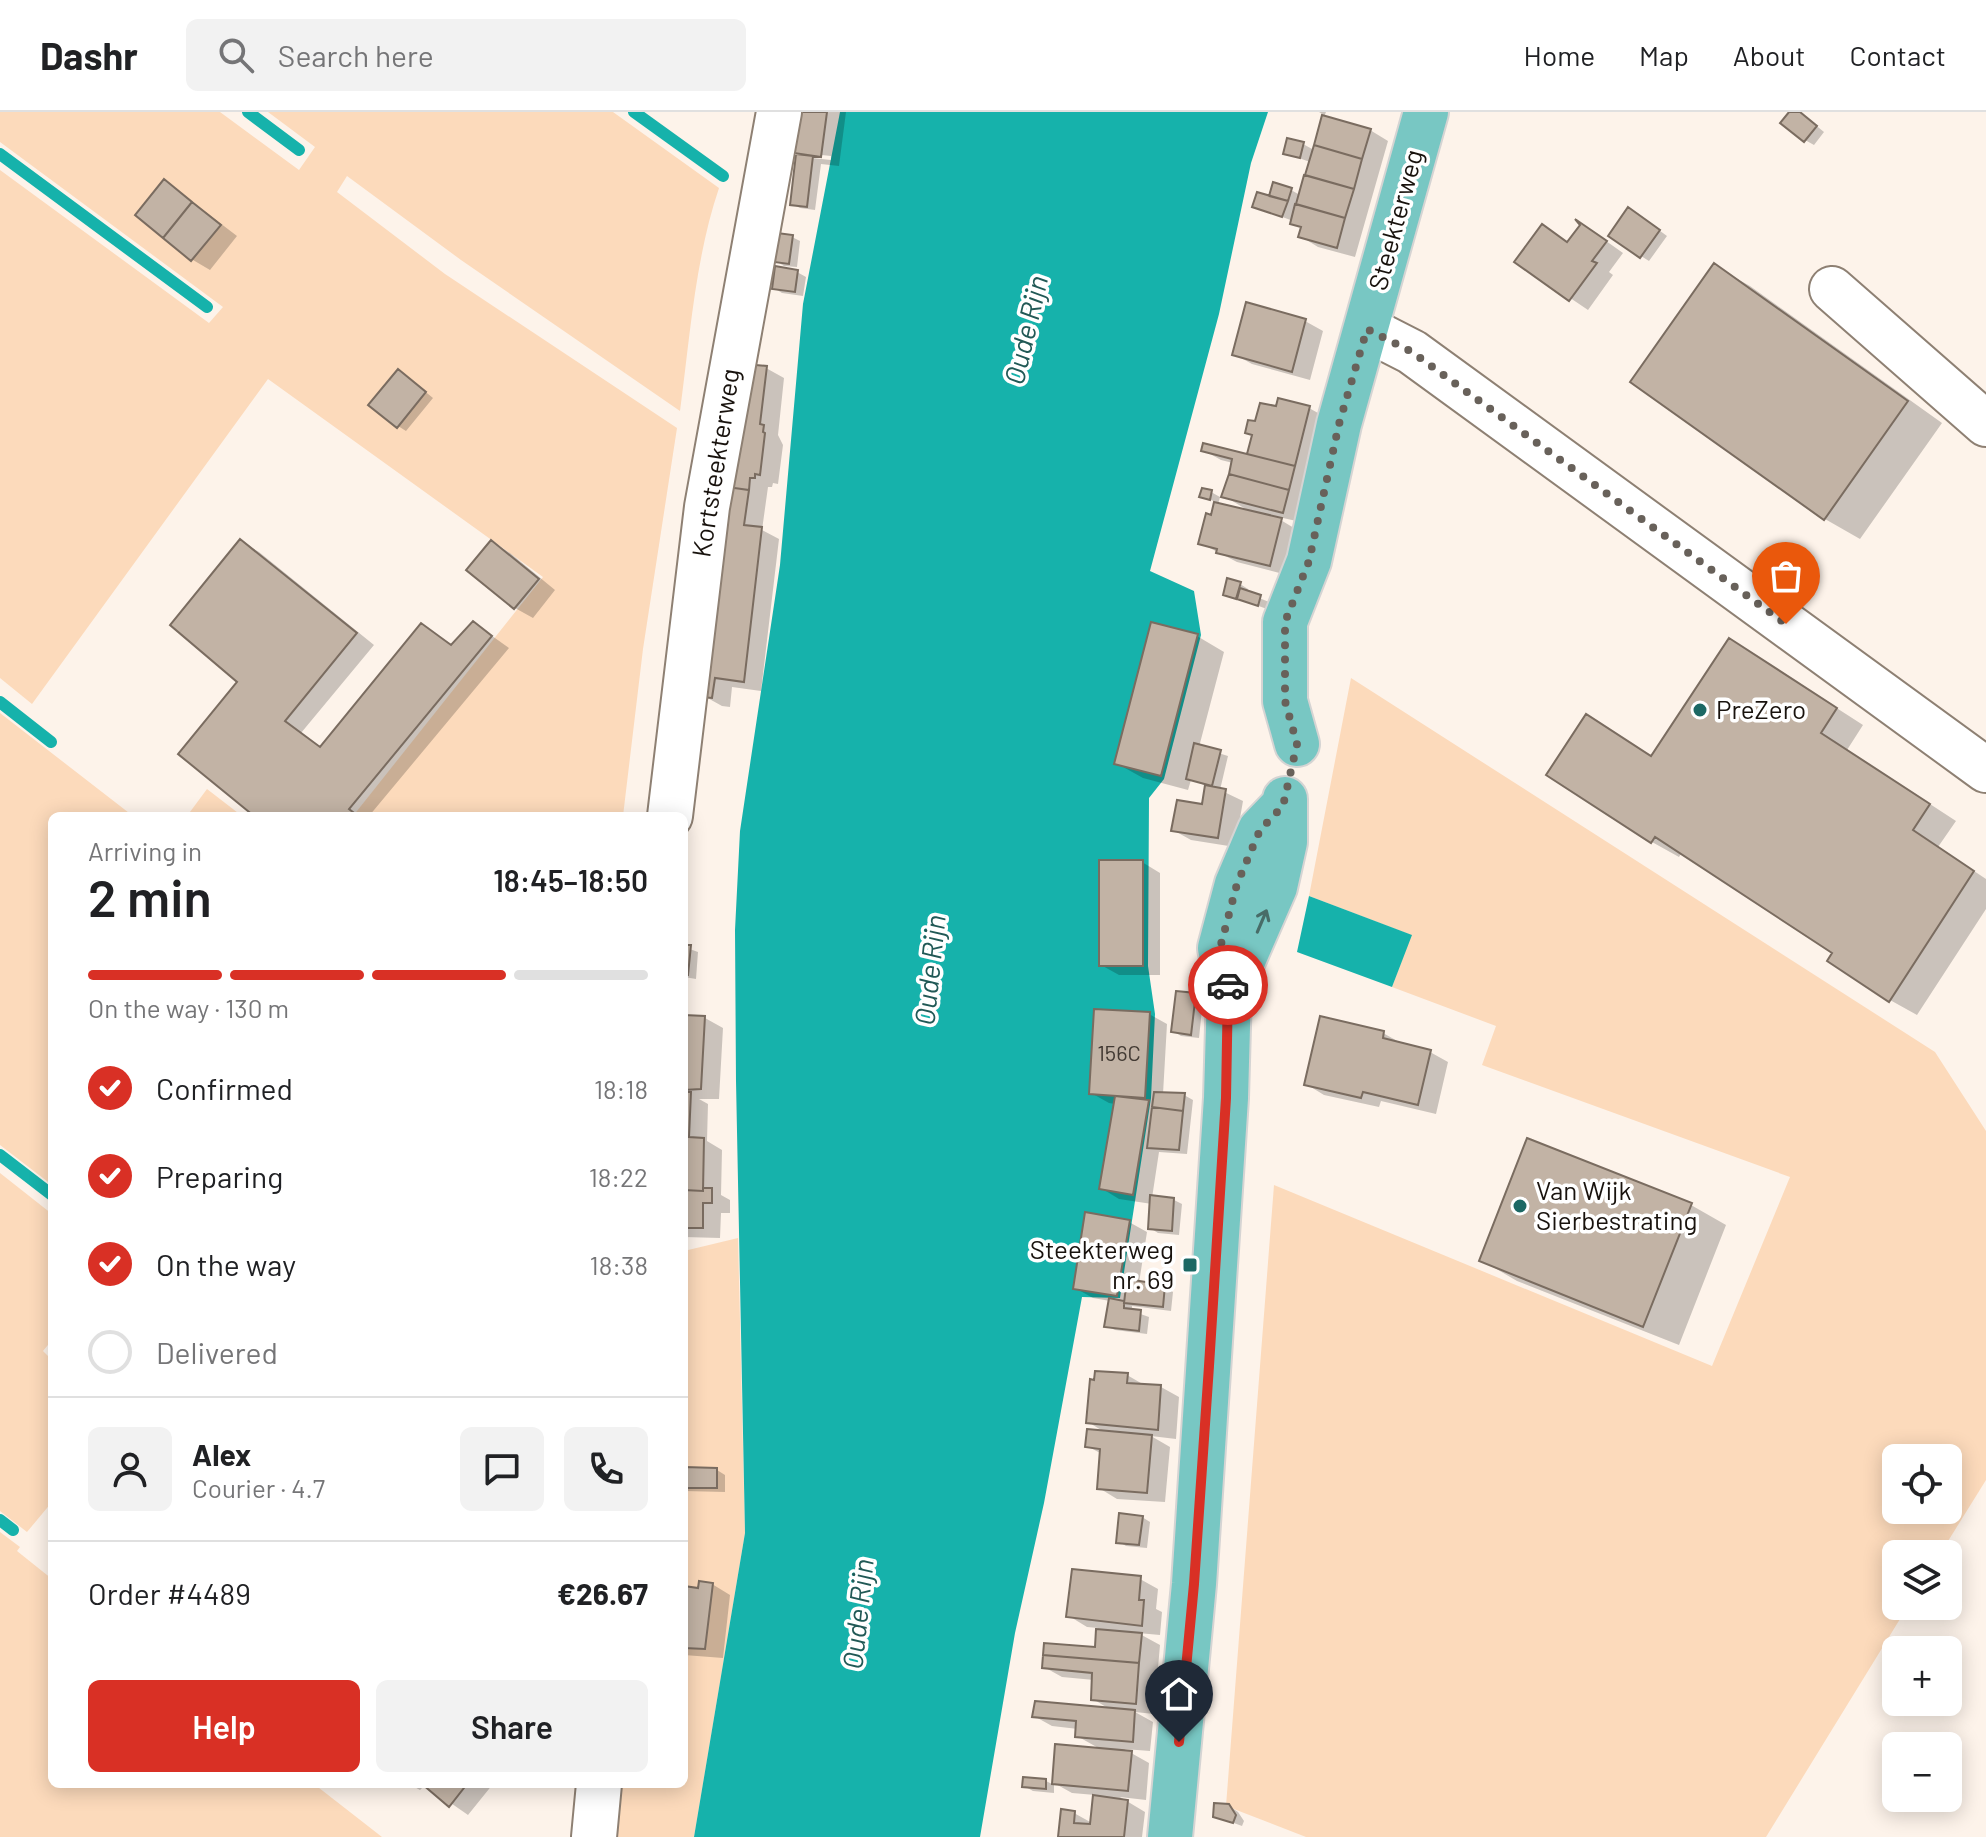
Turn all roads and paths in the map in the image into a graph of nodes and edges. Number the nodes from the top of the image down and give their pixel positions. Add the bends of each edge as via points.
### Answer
1 (779, 112) edge
2 (1426, 112) edge
3 (1832, 289) dead end
4 (1367, 329) junction
5 (1986, 424) edge
6 (1986, 770) edge
7 (670, 812) edge
8 (599, 1788) edge
9 (594, 1837) edge
10 (1170, 1837) edge

1 - 7 street, Kortsteekterweg via 707,507
2 - 4 main road, Steekterweg
3 - 5 street
4 - 6 street via 1412,352
4 - 10 main road, Steekterweg via 1339,424 1309,561 1285,622 1285,701 1297,744 1283,806 1285,842 1275,887 1229,991 1196,1553
8 - 9 street

